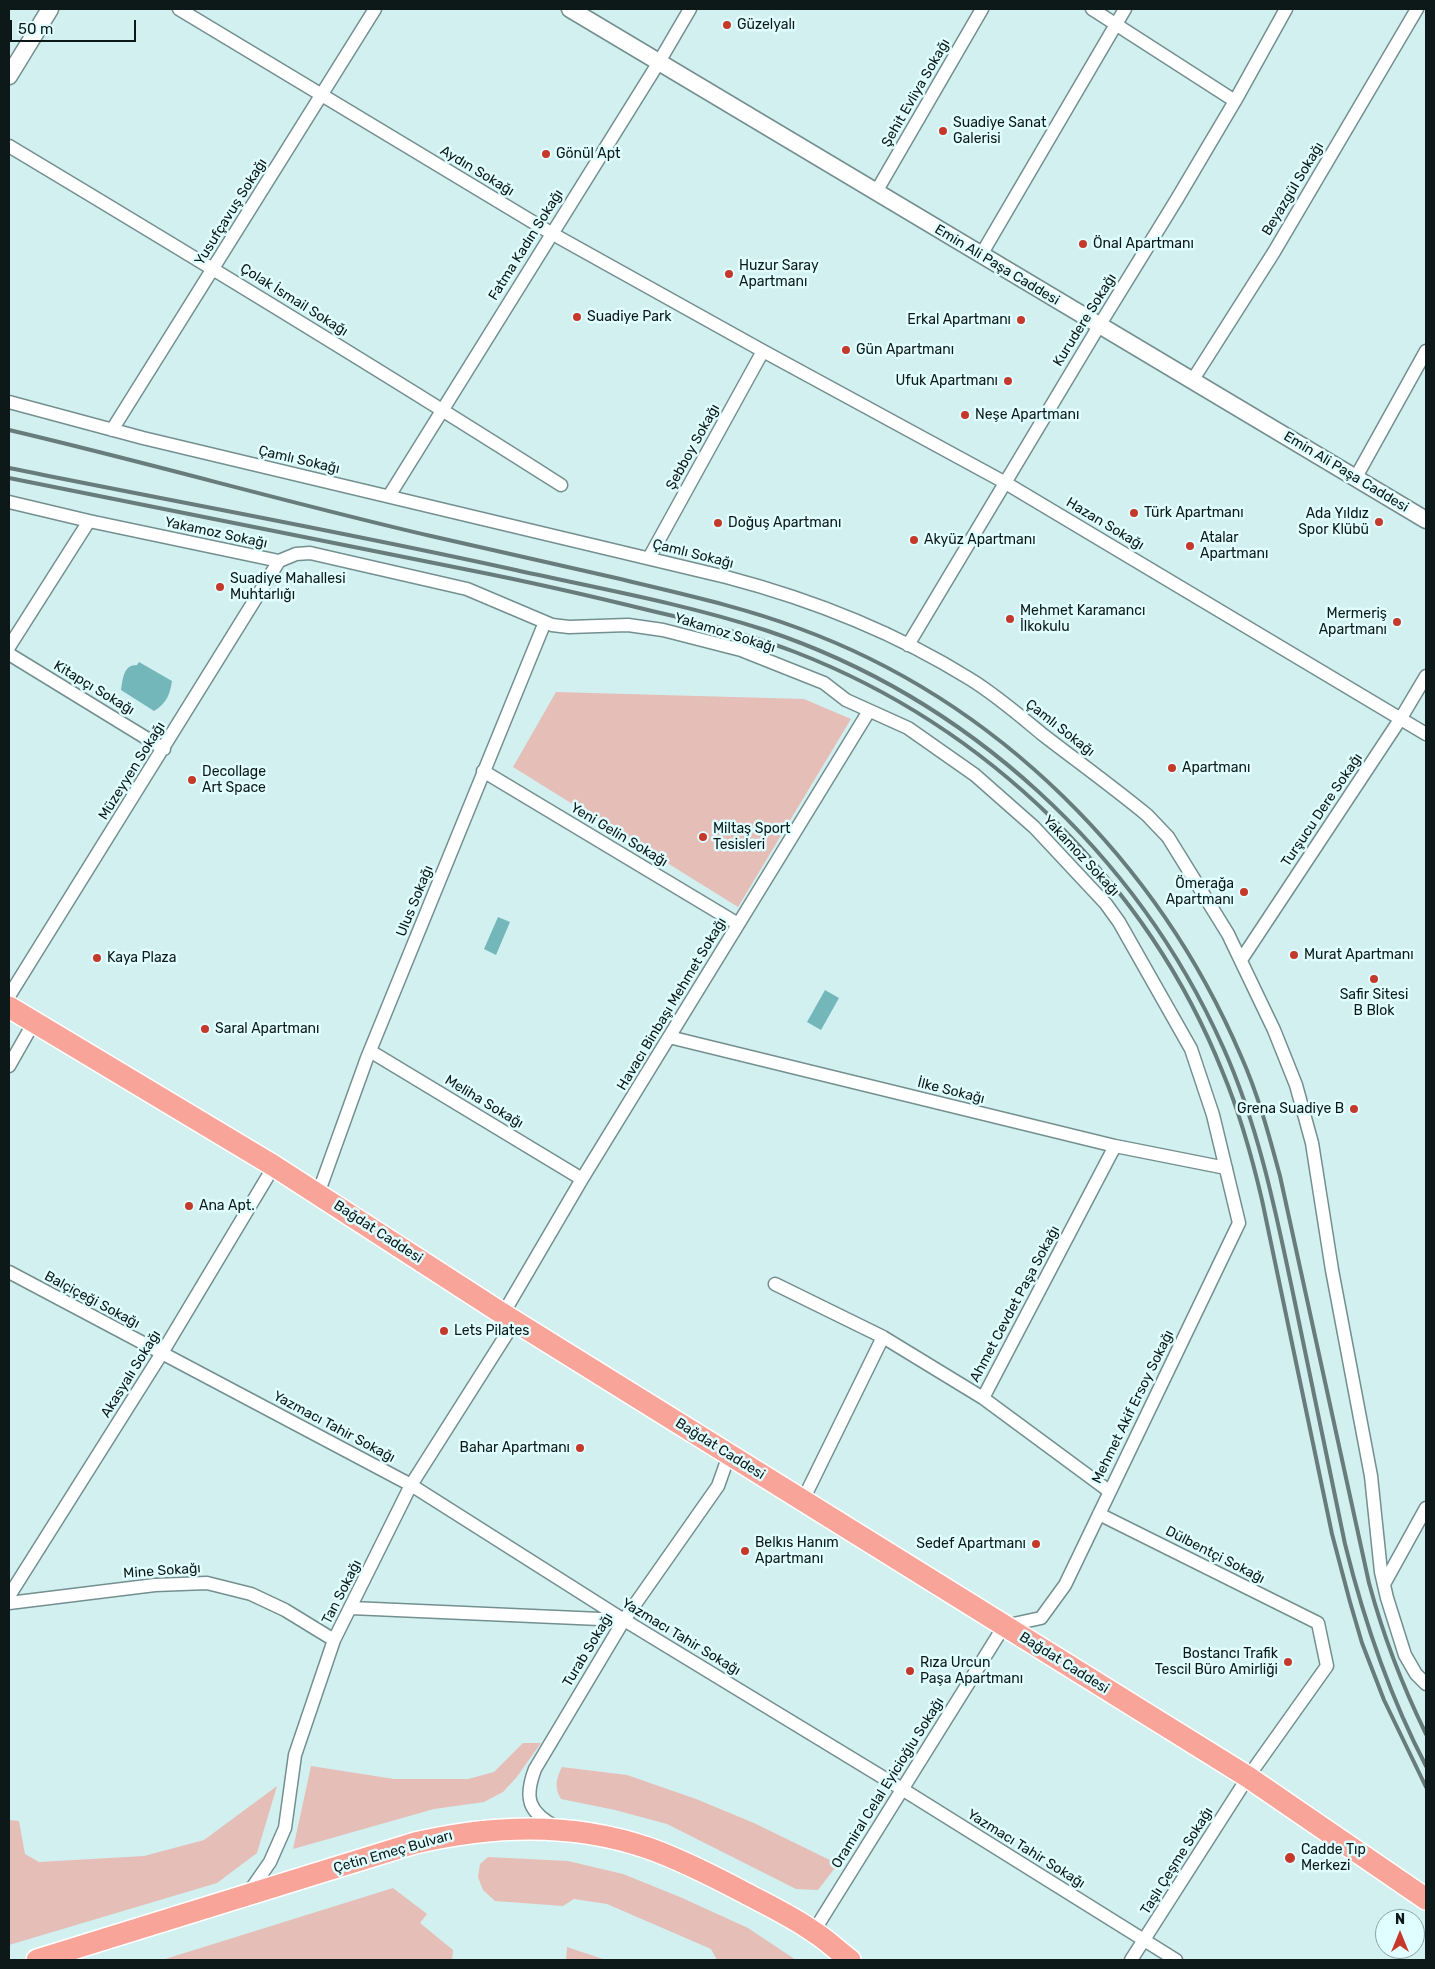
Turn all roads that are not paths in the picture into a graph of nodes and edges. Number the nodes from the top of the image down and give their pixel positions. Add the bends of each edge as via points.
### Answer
1 (50, 9) edge
2 (179, 9) edge
3 (375, 9) edge
4 (570, 9) edge
5 (690, 9) edge
6 (982, 9) edge
7 (1092, 9) edge
8 (1125, 9) edge
9 (1286, 9) edge
10 (1417, 9) edge
11 (1116, 24) junction
12 (659, 62) junction
13 (9, 76) edge
14 (321, 94) junction
15 (1235, 101) junction
16 (9, 146) edge
17 (876, 192) junction
18 (551, 233) junction
19 (981, 255) junction
20 (214, 269) junction
21 (1099, 326) junction
22 (763, 351) junction
23 (1426, 351) edge
24 (1192, 381) junction
25 (9, 402) edge
26 (442, 408) junction
27 (112, 430) junction
28 (1356, 477) junction
29 (1004, 482) junction
30 (561, 485) dead end
31 (388, 496) junction
32 (9, 502) edge
33 (1426, 520) edge
34 (89, 521) junction
35 (649, 558) junction
36 (279, 561) junction
37 (545, 622) junction
38 (908, 645) junction
39 (9, 646) edge
40 (9, 654) edge
41 (1426, 676) edge
42 (869, 711) junction
43 (1402, 718) junction
44 (1426, 734) edge
45 (164, 749) junction
46 (483, 771) junction
47 (738, 924) junction
48 (1241, 960) junction
49 (9, 996) edge
50 (9, 1007) edge
51 (34, 1022) junction
52 (669, 1037) junction
53 (370, 1051) junction
54 (9, 1066) edge
55 (1115, 1146) junction
56 (274, 1166) junction
57 (1226, 1168) junction
58 (582, 1179) junction
59 (318, 1194) junction
60 (9, 1272) edge
61 (775, 1284) dead end
62 (509, 1317) junction
63 (883, 1337) junction
64 (162, 1353) junction
65 (983, 1398) junction
66 (729, 1454) junction
67 (411, 1485) junction
68 (1109, 1491) junction
69 (803, 1500) junction
70 (1425, 1513) edge
71 (1099, 1514) junction
72 (1384, 1584) junction
73 (9, 1596) edge
74 (9, 1603) edge
75 (351, 1608) junction
76 (624, 1620) junction
77 (1318, 1623) joint
78 (1004, 1626) junction
79 (334, 1640) junction
80 (1426, 1684) edge
81 (1248, 1778) junction
82 (902, 1789) junction
83 (564, 1831) junction
84 (245, 1897) junction
85 (1426, 1899) edge
86 (814, 1931) junction
87 (1145, 1941) junction
88 (37, 1960) edge
89 (850, 1960) edge
90 (1132, 1960) edge
91 (1176, 1960) edge

1 - 13 street
2 - 14 street, Aydın Sokağı
3 - 14 street, Yusufçavuş Sokağı
4 - 12 street, Emin Ali Paşa Caddesi
5 - 12 street, Fatma Kadın Sokağı
6 - 17 street, Şehit Evliya Sokağı
7 - 11 street
8 - 11 street
9 - 15 street, Kurudere Sokağı
10 - 24 street, Beyazgül Sokağı via 1274,252
11 - 15 street
11 - 19 street
12 - 17 street, Emin Ali Paşa Caddesi
12 - 18 street, Fatma Kadın Sokağı
14 - 18 street, Aydın Sokağı
14 - 20 street, Yusufçavuş Sokağı
15 - 21 street, Kurudere Sokağı
16 - 20 street, Çolak İsmail Sokağı
17 - 19 street, Emin Ali Paşa Caddesi
18 - 22 street, Aydın Sokağı
18 - 26 street, Fatma Kadın Sokağı
19 - 21 street, Emin Ali Paşa Caddesi
20 - 26 street, Çolak İsmail Sokağı
20 - 27 street, Yusufçavuş Sokağı
21 - 24 street, Emin Ali Paşa Caddesi
21 - 29 street, Kurudere Sokağı
22 - 29 street, Hazan Sokağı
22 - 35 street, Şebboy Sokağı
23 - 28 street
24 - 28 street, Emin Ali Paşa Caddesi
25 - 27 street, Çamlı Sokağı
26 - 30 street, Çolak İsmail Sokağı
26 - 31 street, Fatma Kadın Sokağı
27 - 31 street, Çamlı Sokağı
28 - 33 street, Emin Ali Paşa Caddesi
29 - 38 street, Kurudere Sokağı
29 - 43 street, Hazan Sokağı
31 - 35 street, Çamlı Sokağı
32 - 34 street, Yakamoz Sokağı
34 - 36 street, Yakamoz Sokağı
34 - 39 street
35 - 38 street, Çamlı Sokağı via 738,580 793,598
36 - 37 street, Yakamoz Sokağı via 296,554 310,553 430,579 477,593
36 - 45 street, Müzeyyen Sokağı
37 - 42 street, Yakamoz Sokağı via 569,627 646,626 723,645 824,684
37 - 46 street, Ulus Sokağı
38 - 48 street, Çamlı Sokağı via 985,688 1147,815 1179,854
40 - 45 street, Kitapçı Sokağı
41 - 43 street, Turşucu Dere Sokağı
42 - 47 street, Havacı Binbaşı Mehmet Sokağı
42 - 57 street, Yakamoz Sokağı via 912,730 985,782 1030,823 1106,904 1191,1049 1204,1083
43 - 44 street, Hazan Sokağı
43 - 48 street, Turşucu Dere Sokağı
45 - 49 street, Müzeyyen Sokağı
46 - 47 street, Yeni Gelin Sokağı
46 - 53 street, Ulus Sokağı
47 - 52 street, Havacı Binbaşı Mehmet Sokağı
48 - 72 street, Çamlı Sokağı via 1290,1070 1312,1143 1371,1476
50 - 51 main road, Bağdat Caddesi
51 - 54 street
51 - 56 main road, Bağdat Caddesi
52 - 55 street, İlke Sokağı
52 - 58 street, Havacı Binbaşı Mehmet Sokağı
53 - 58 street, Meliha Sokağı
53 - 59 street, Ulus Sokağı
55 - 57 street, İlke Sokağı
55 - 65 street, Ahmet Cevdet Paşa Sokağı
56 - 59 main road, Bağdat Caddesi
56 - 64 street, Akasyalı Sokağı
57 - 68 street, Mehmet Akif Ersoy Sokağı via 1239,1224
58 - 62 street, Havacı Binbaşı Mehmet Sokağı
59 - 62 main road, Bağdat Caddesi
60 - 64 street, Balçiçeği Sokağı
61 - 63 street, Ahmet Cevdet Paşa Sokağı
62 - 66 main road, Bağdat Caddesi
62 - 67 street, Tan Sokağı
63 - 65 street, Ahmet Cevdet Paşa Sokağı
63 - 69 street
64 - 67 street, Yazmacı Tahir Sokağı
64 - 73 street, Akasyalı Sokağı
65 - 68 street
66 - 69 main road, Bağdat Caddesi
66 - 76 street, Turab Sokağı via 718,1486
67 - 75 street, Tan Sokağı
67 - 76 street, Yazmacı Tahir Sokağı
68 - 71 street, Mehmet Akif Ersoy Sokağı
69 - 78 main road, Bağdat Caddesi
70 - 72 street
71 - 77 street, Dülbentçi Sokağı
71 - 78 street, Mehmet Akif Ersoy Sokağı via 1065,1585 1041,1618
72 - 80 street, Çamlı Sokağı via 1405,1655
74 - 79 street, Mine Sokağı via 154,1585 207,1583 251,1594
75 - 76 street
75 - 79 street, Tan Sokağı
76 - 82 street, Yazmacı Tahir Sokağı
76 - 83 street, Turab Sokağı via 528,1786 529,1798 540,1819
77 - 81 street, Taşlı Çeşme Sokağı via 1326,1666
78 - 81 main road, Bağdat Caddesi
78 - 82 street, Oramiral Celal Eyicioğlu Sokağı
79 - 84 street, Tan Sokağı via 295,1755 285,1828 270,1862
81 - 85 main road, Bağdat Caddesi
81 - 87 street, Taşlı Çeşme Sokağı
82 - 86 street, Oramiral Celal Eyicioğlu Sokağı
82 - 87 street, Yazmacı Tahir Sokağı
83 - 84 main road, Çetin Emeç Bulvarı via 503,1829 445,1836
83 - 86 main road, Çetin Emeç Bulvarı via 620,1840 674,1858
84 - 88 main road, Çetin Emeç Bulvarı
86 - 89 main road, Çetin Emeç Bulvarı
87 - 90 street, Taşlı Çeşme Sokağı
87 - 91 street, Yazmacı Tahir Sokağı

